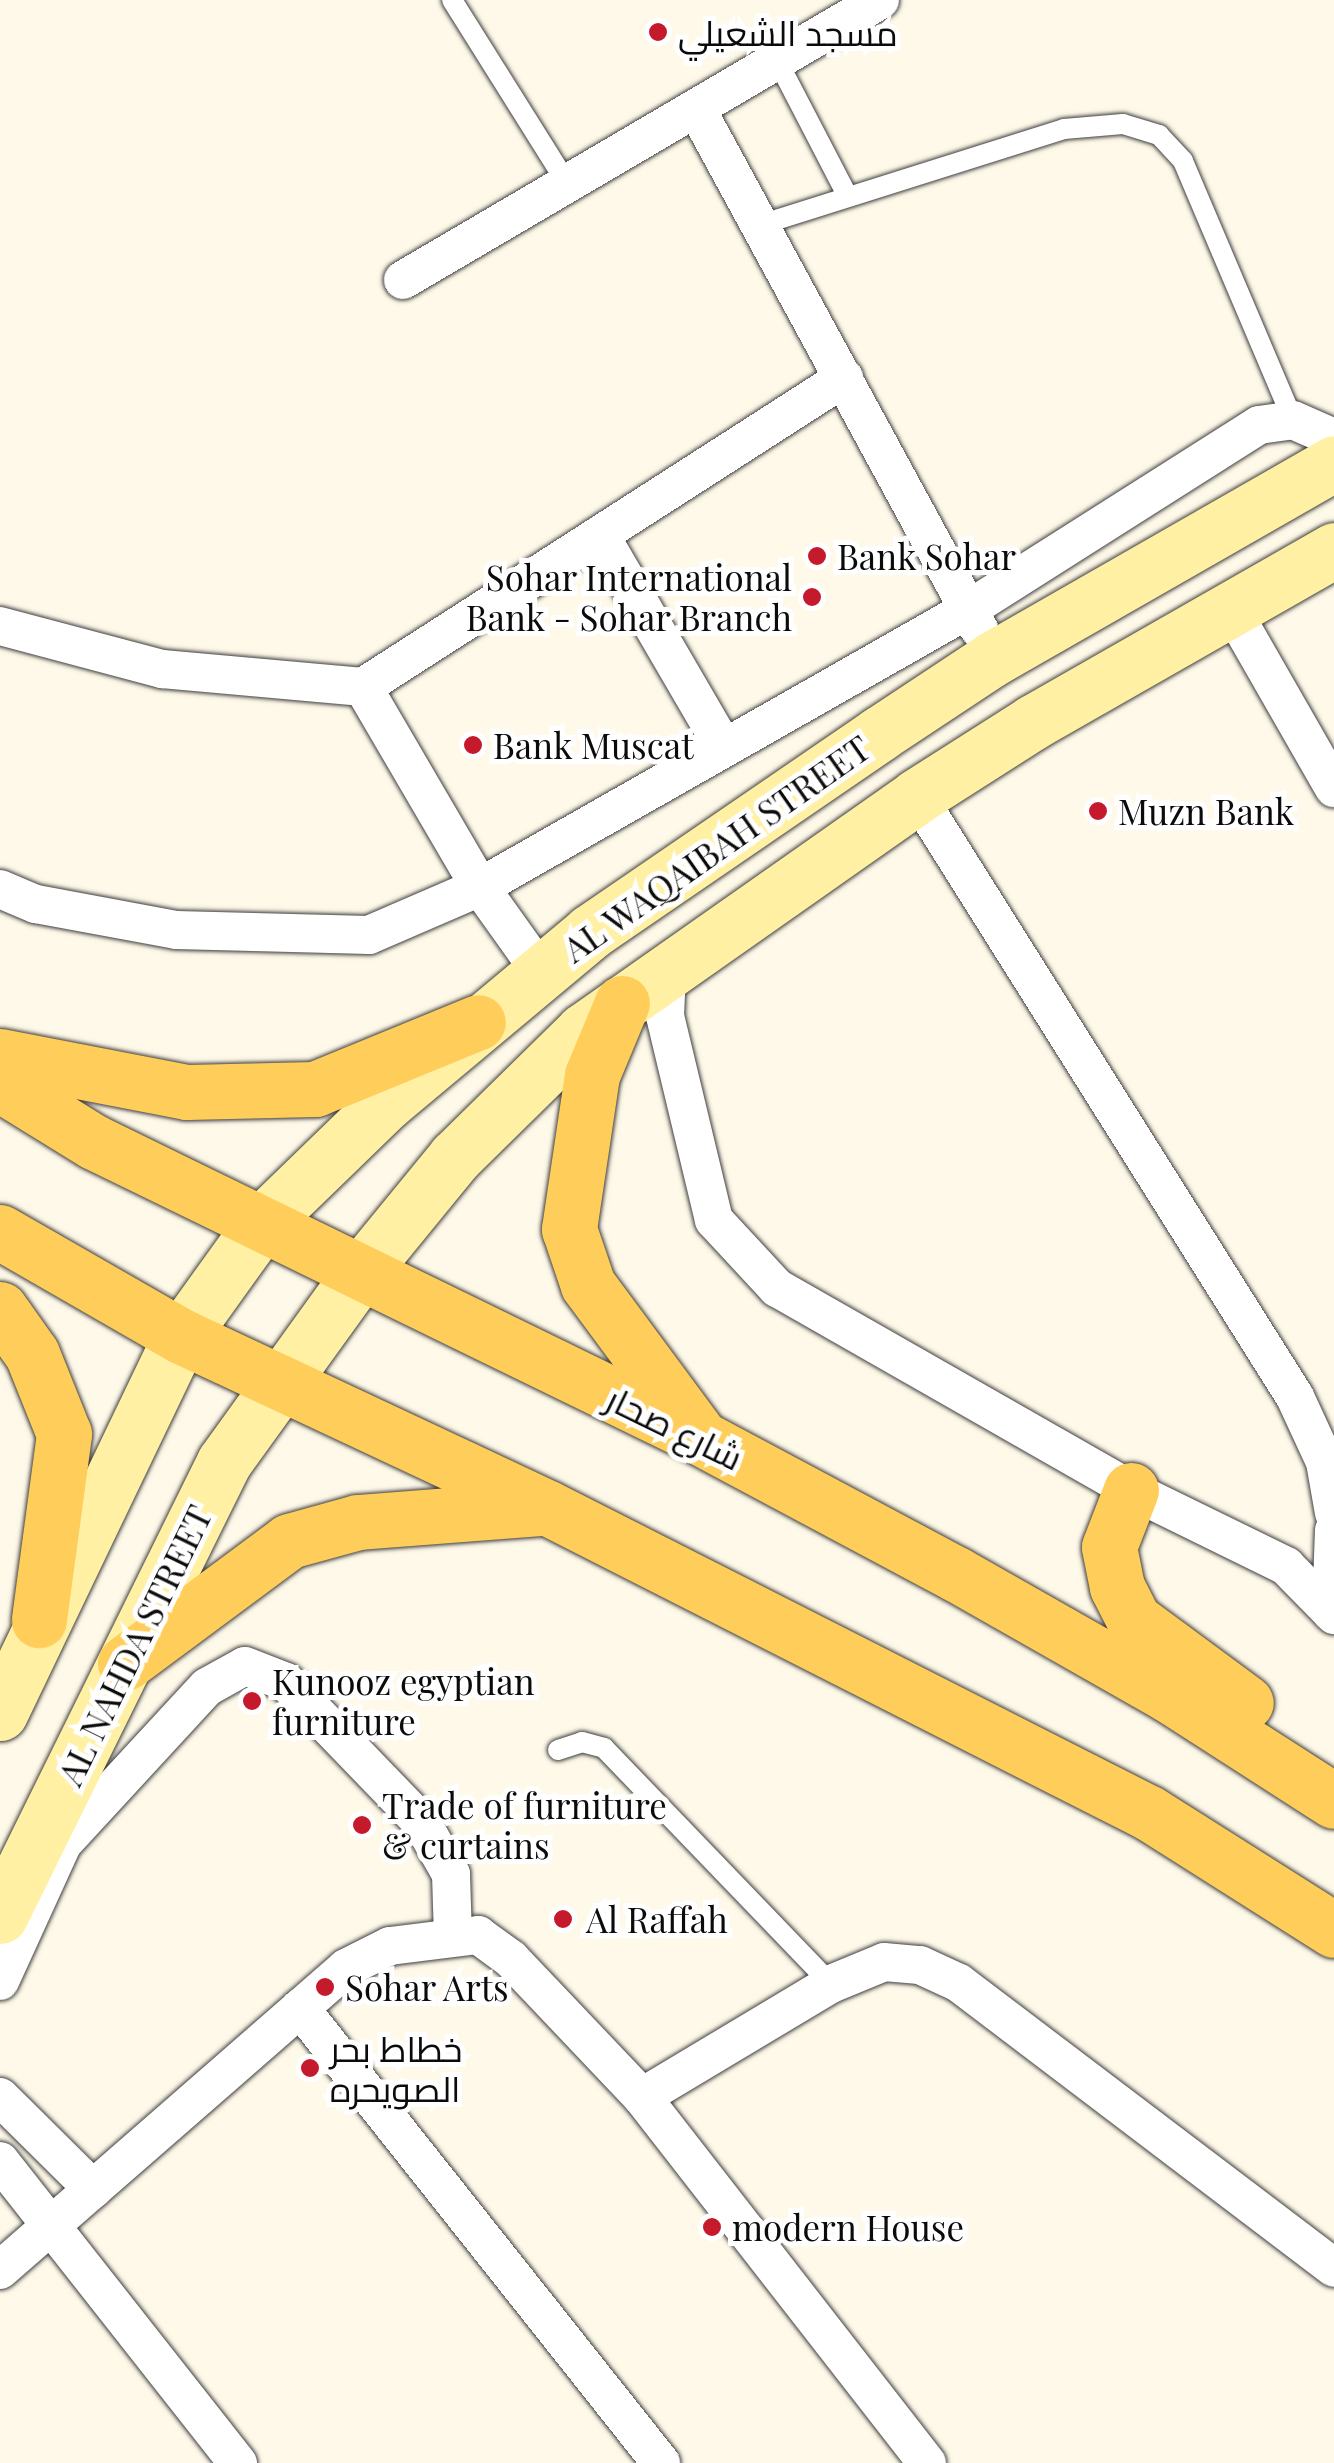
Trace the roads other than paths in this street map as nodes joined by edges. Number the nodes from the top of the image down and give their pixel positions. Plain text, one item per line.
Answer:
1 (452, 0) edge
2 (880, 0) edge
3 (777, 60) junction
4 (696, 108) junction
5 (565, 180) junction
6 (848, 197) junction
7 (760, 224) junction
8 (403, 280) dead end
9 (844, 378) junction
10 (1294, 420) junction
11 (1334, 438) edge
12 (1334, 463) edge
13 (600, 535) junction
14 (1334, 550) edge
15 (969, 609) junction
16 (1233, 612) junction
17 (0, 626) edge
18 (994, 658) junction
19 (364, 687) junction
20 (724, 748) junction
21 (1334, 788) edge
22 (917, 796) junction
23 (480, 887) junction
24 (0, 889) edge
25 (667, 970) junction
26 (540, 972) junction
27 (622, 1003) junction
28 (478, 1022) junction
29 (0, 1056) edge
30 (0, 1084) edge
31 (263, 1222) junction
32 (0, 1232) edge
33 (361, 1272) junction
34 (0, 1310) edge
35 (181, 1336) junction
36 (282, 1382) junction
37 (701, 1438) junction
38 (1131, 1490) junction
39 (548, 1508) junction
40 (1334, 1514) edge
41 (1334, 1530) edge
42 (1332, 1614) edge
43 (39, 1620) junction
44 (126, 1664) junction
45 (0, 1713) edge
46 (558, 1750) dead end
47 (1334, 1766) edge
48 (1334, 1801) edge
49 (0, 1916) edge
50 (1334, 1930) edge
51 (453, 1936) junction
52 (0, 1981) edge
53 (831, 1984) junction
54 (300, 2008) junction
55 (0, 2097) edge
56 (642, 2097) junction
57 (4, 2169) edge
58 (93, 2189) junction
59 (52, 2224) junction
60 (1334, 2268) edge
61 (0, 2270) edge
62 (238, 2463) edge
63 (661, 2463) edge
64 (926, 2463) edge

1 - 5 lane
2 - 3 street
3 - 4 street
3 - 6 lane
4 - 5 street
4 - 7 street
5 - 8 street
6 - 7 lane
6 - 10 lane
7 - 9 street
9 - 13 street
9 - 15 street
10 - 11 street
10 - 15 street
12 - 18 main road, AL WAQAIBAH STREET
13 - 19 street
13 - 20 street
14 - 16 main road, AL WAQAIBAH STREET
15 - 18 street
15 - 20 street
16 - 21 street
16 - 22 main road, AL WAQAIBAH STREET
17 - 19 street
18 - 26 main road, AL WAQAIBAH STREET
19 - 23 street
20 - 23 street
22 - 25 main road, AL WAQAIBAH STREET
22 - 40 street
23 - 24 street
23 - 26 street
25 - 27 main road, AL WAQAIBAH STREET
25 - 38 street
26 - 28 main road, AL WAQAIBAH STREET
27 - 33 main road, AL WAQAIBAH STREET
27 - 37 main road
28 - 29 main road
28 - 31 main road, AL WAQAIBAH STREET
30 - 31 main road, شارع صحار
31 - 33 main road, شارع صحار
31 - 35 main road, AL WAQAIBAH STREET
32 - 35 main road
33 - 36 main road, AL WAQAIBAH STREET
33 - 37 main road, شارع صحار
34 - 43 main road
35 - 36 main road
35 - 43 main road
36 - 39 main road
36 - 44 main road, AL NAHDA STREET
37 - 48 main road, شارع صحار
38 - 42 street
38 - 47 main road
39 - 44 main road
39 - 50 main road
41 - 42 street
43 - 45 main road
44 - 49 main road, AL NAHDA STREET
46 - 53 lane
51 - 52 street
51 - 54 street
51 - 56 street
53 - 56 street
53 - 60 street
54 - 58 street
54 - 63 street
55 - 58 street
56 - 64 street
57 - 59 street
58 - 59 street
59 - 61 street
59 - 62 street

